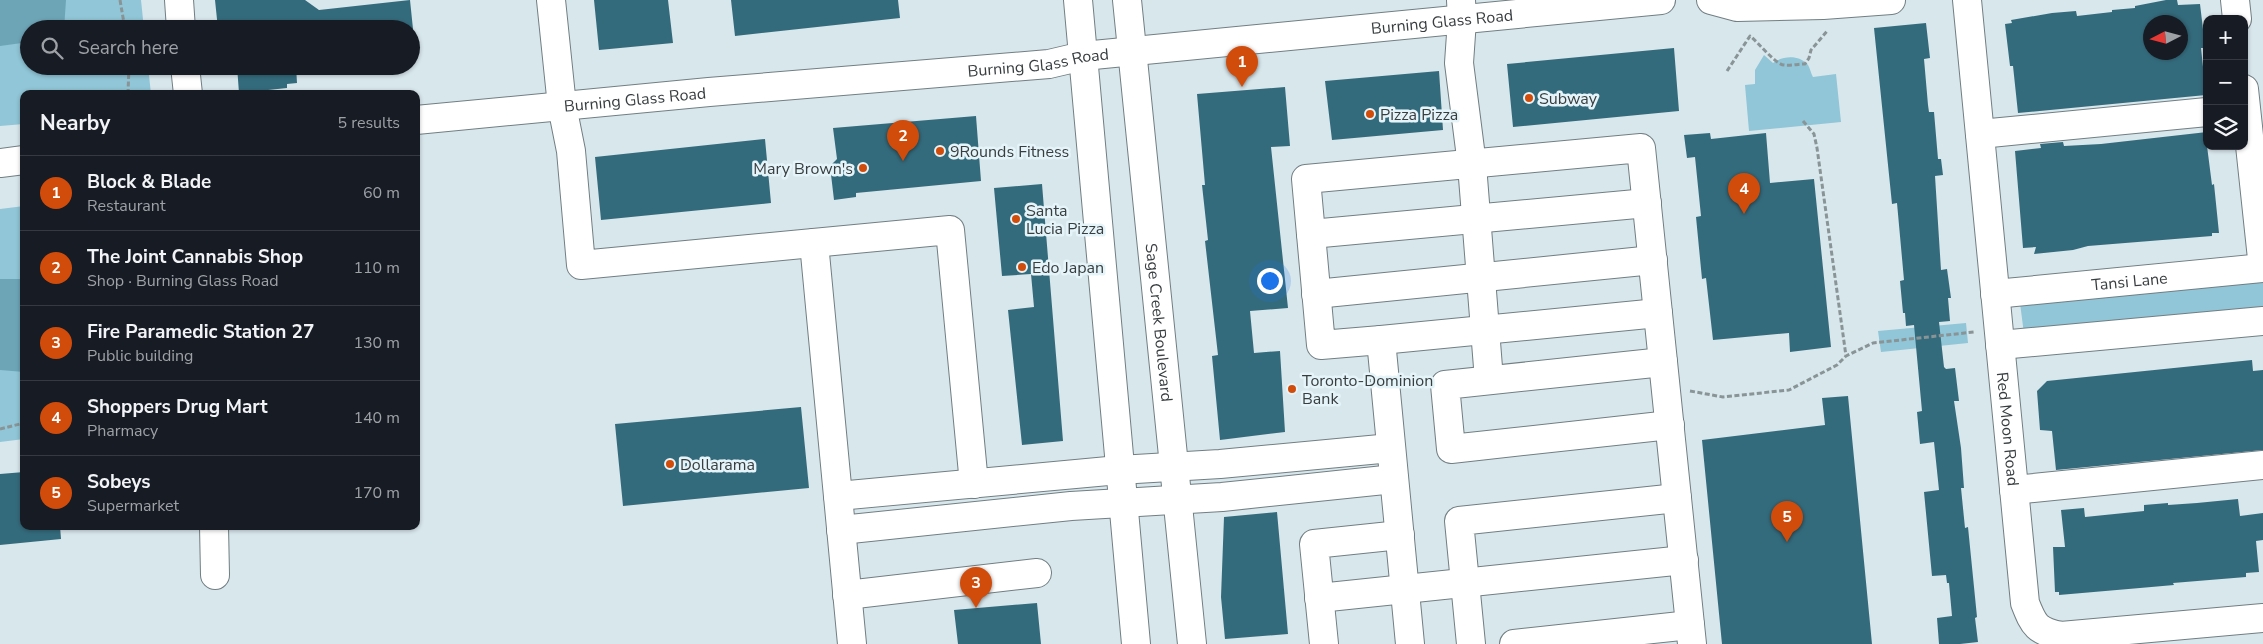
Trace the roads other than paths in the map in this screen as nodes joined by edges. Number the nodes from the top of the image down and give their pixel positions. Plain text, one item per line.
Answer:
1 (178, 0) edge
2 (551, 0) edge
3 (1078, 0) edge
4 (1128, 0) edge
5 (1661, 0) edge
6 (1711, 0) edge
7 (1891, 0) edge
8 (1967, 0) edge
9 (2235, 0) edge
10 (1462, 10) edge
11 (2237, 15) edge
12 (180, 20) edge
13 (1132, 52) junction
14 (1083, 56) junction
15 (186, 75) edge
16 (188, 90) edge
17 (2245, 105) edge
18 (562, 106) junction
19 (2203, 112) edge
20 (420, 120) edge
21 (1980, 134) junction
22 (20, 160) edge
23 (0, 163) edge
24 (1472, 164) junction
25 (1647, 203) junction
26 (1476, 219) junction
27 (1311, 234) junction
28 (814, 243) junction
29 (1653, 260) junction
30 (2263, 268) edge
31 (1481, 278) junction
32 (1316, 294) junction
33 (1995, 294) junction
34 (1658, 313) junction
35 (2263, 321) edge
36 (1485, 330) junction
37 (1999, 337) junction
38 (1381, 340) junction
39 (1663, 362) junction
40 (1489, 380) junction
41 (1670, 425) junction
42 (1391, 448) junction
43 (2263, 465) edge
44 (1175, 466) junction
45 (1119, 470) junction
46 (1394, 479) junction
47 (974, 484) junction
48 (2014, 490) junction
49 (838, 496) junction
50 (1677, 498) junction
51 (1178, 500) junction
52 (1122, 503) junction
53 (214, 530) edge
54 (841, 530) junction
55 (1400, 535) junction
56 (1684, 560) junction
57 (1037, 574) dead end
58 (215, 575) dead end
59 (1465, 583) junction
60 (1405, 589) junction
61 (847, 595) junction
62 (1319, 598) junction
63 (2263, 618) edge
64 (1691, 635) edge
65 (1187, 641) edge
66 (852, 644) edge
67 (1136, 644) edge
68 (1324, 644) edge
69 (1410, 644) edge
70 (1471, 644) edge
71 (1514, 644) edge

1 - 12 street
2 - 18 street
3 - 14 street
4 - 13 street, Sage Creek Boulevard
5 - 10 street, Burning Glass Road
6 - 7 street
8 - 21 street, Red Moon Road
9 - 11 street
10 - 13 street, Burning Glass Road
10 - 24 street
13 - 14 street, Burning Glass Road
13 - 44 street, Sage Creek Boulevard
14 - 18 street, Burning Glass Road
14 - 45 street
15 - 16 street
17 - 30 street
18 - 20 street, Burning Glass Road
18 - 28 street
19 - 21 street
21 - 33 street, Red Moon Road
22 - 23 street
24 - 25 street
24 - 26 street
24 - 27 street
25 - 26 street
25 - 29 street
26 - 27 street
26 - 31 street
27 - 32 street
28 - 47 street
28 - 49 street
29 - 31 street
29 - 34 street
30 - 33 street, Tansi Lane
31 - 32 street
31 - 36 street
32 - 38 street
33 - 37 street, Red Moon Road
34 - 36 street
34 - 39 street
35 - 37 street
36 - 38 street
36 - 40 street
37 - 48 street, Red Moon Road
38 - 42 street
39 - 40 street
39 - 41 street
40 - 41 street
41 - 50 street
42 - 44 street
42 - 46 street
43 - 48 street
44 - 45 street
44 - 51 street, Sage Creek Boulevard
45 - 47 street
45 - 52 street
46 - 51 street
46 - 55 street
47 - 49 street
48 - 63 street, Red Moon Road
49 - 54 street
50 - 56 street
50 - 59 street
51 - 52 street
51 - 65 street, Sage Creek Boulevard
52 - 54 street
52 - 67 street
53 - 58 street
54 - 61 street
55 - 60 street
55 - 62 street
56 - 59 street
56 - 64 street
57 - 61 street
59 - 60 street
59 - 70 street
60 - 62 street
60 - 69 street
61 - 66 street
62 - 68 street
64 - 71 street

